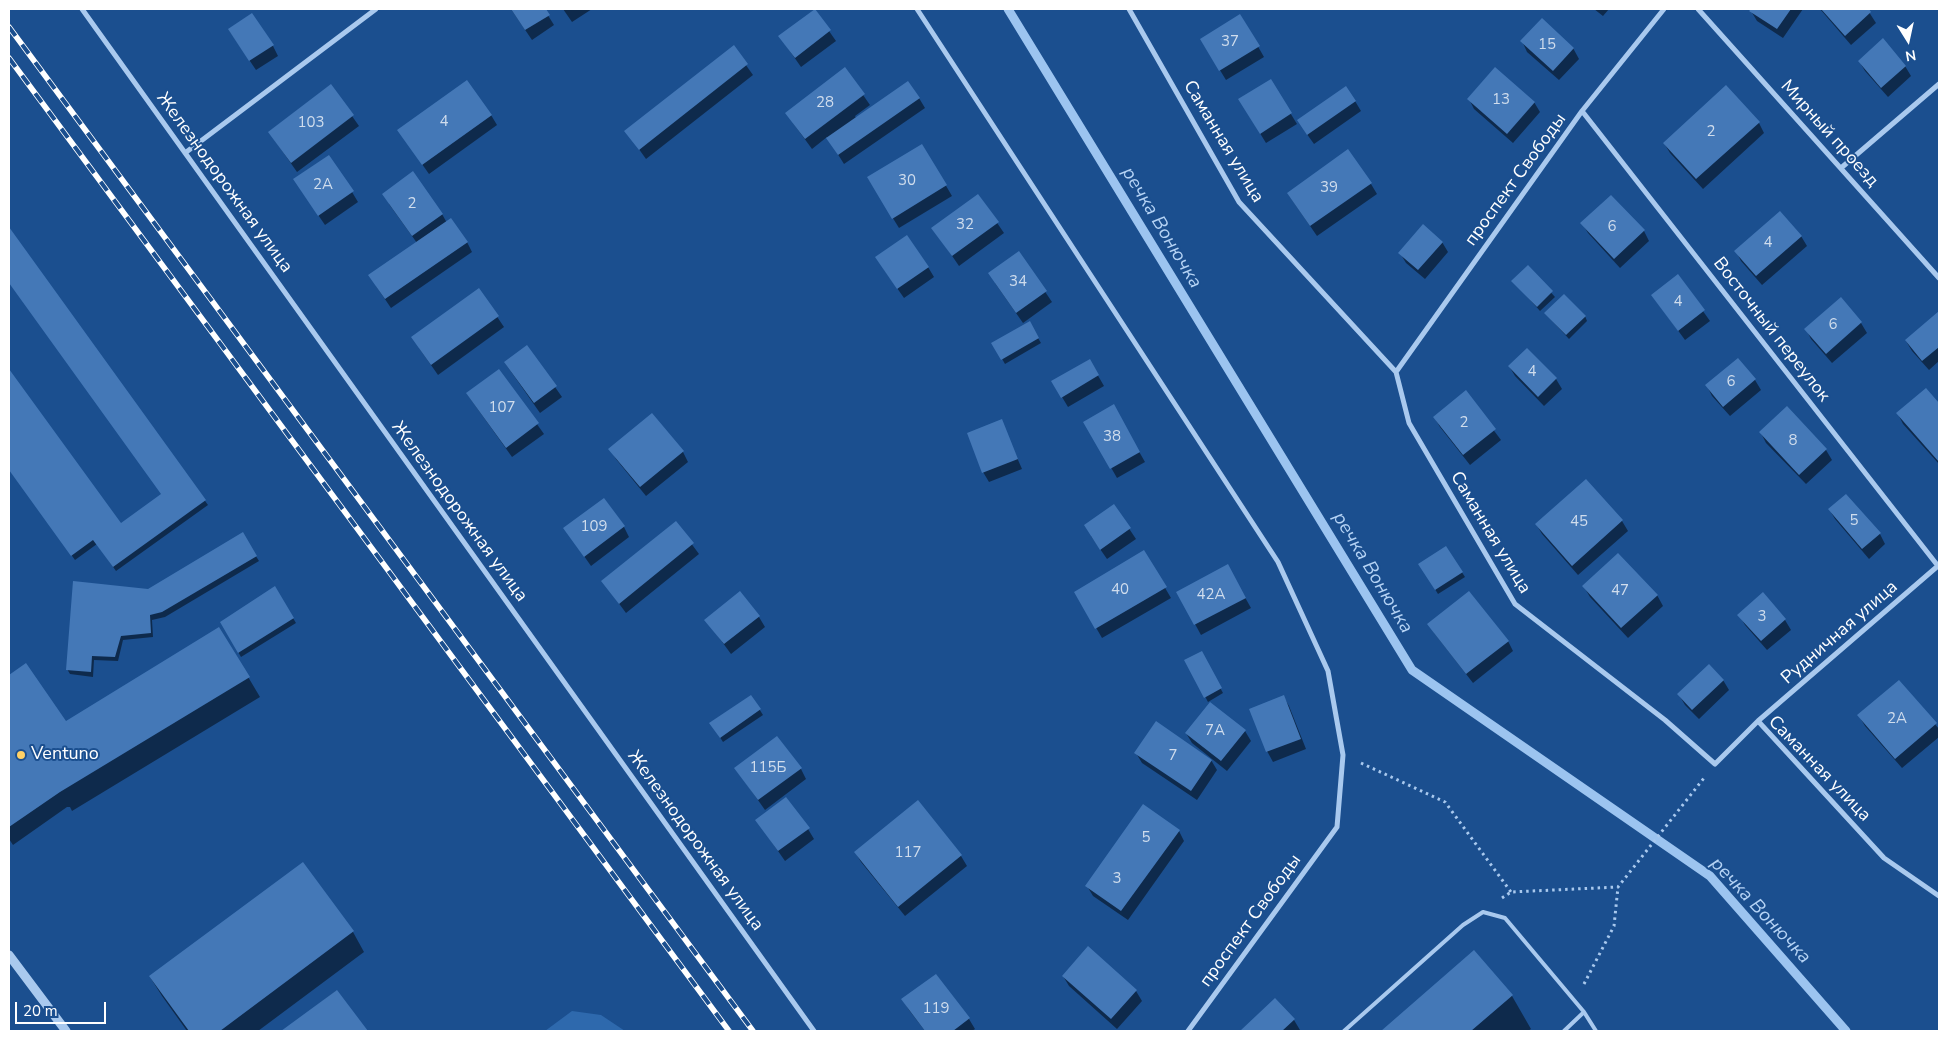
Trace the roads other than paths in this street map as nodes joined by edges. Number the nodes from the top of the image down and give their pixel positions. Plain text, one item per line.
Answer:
1 (82, 9) edge
2 (376, 9) edge
3 (917, 9) edge
4 (1129, 9) edge
5 (1664, 9) edge
6 (1698, 9) edge
7 (1939, 84) edge
8 (1582, 111) junction
9 (185, 153) junction
10 (1842, 168) junction
11 (1939, 278) edge
12 (1396, 372) junction
13 (1939, 565) edge
14 (1758, 722) junction
15 (1939, 896) edge
16 (9, 955) edge
17 (1584, 1012) junction
18 (63, 1030) edge
19 (814, 1031) edge
20 (1188, 1031) edge
21 (1344, 1031) edge
22 (1564, 1031) edge
23 (1596, 1031) edge

1 - 9 street, Железнодорожная улица
2 - 9 street
3 - 20 street, проспект Свободы
4 - 12 street, Саманная улица
5 - 8 street, проспект Свободы
6 - 10 street, Мирный проезд
7 - 10 street
8 - 12 street, проспект Свободы
8 - 13 street, Восточный переулок
9 - 19 street, Железнодорожная улица
10 - 11 street, Мирный проезд
12 - 14 street, Саманная улица
13 - 14 street, Рудничная улица
14 - 15 street, Саманная улица
16 - 18 street
17 - 21 lane
17 - 22 lane
17 - 23 lane

